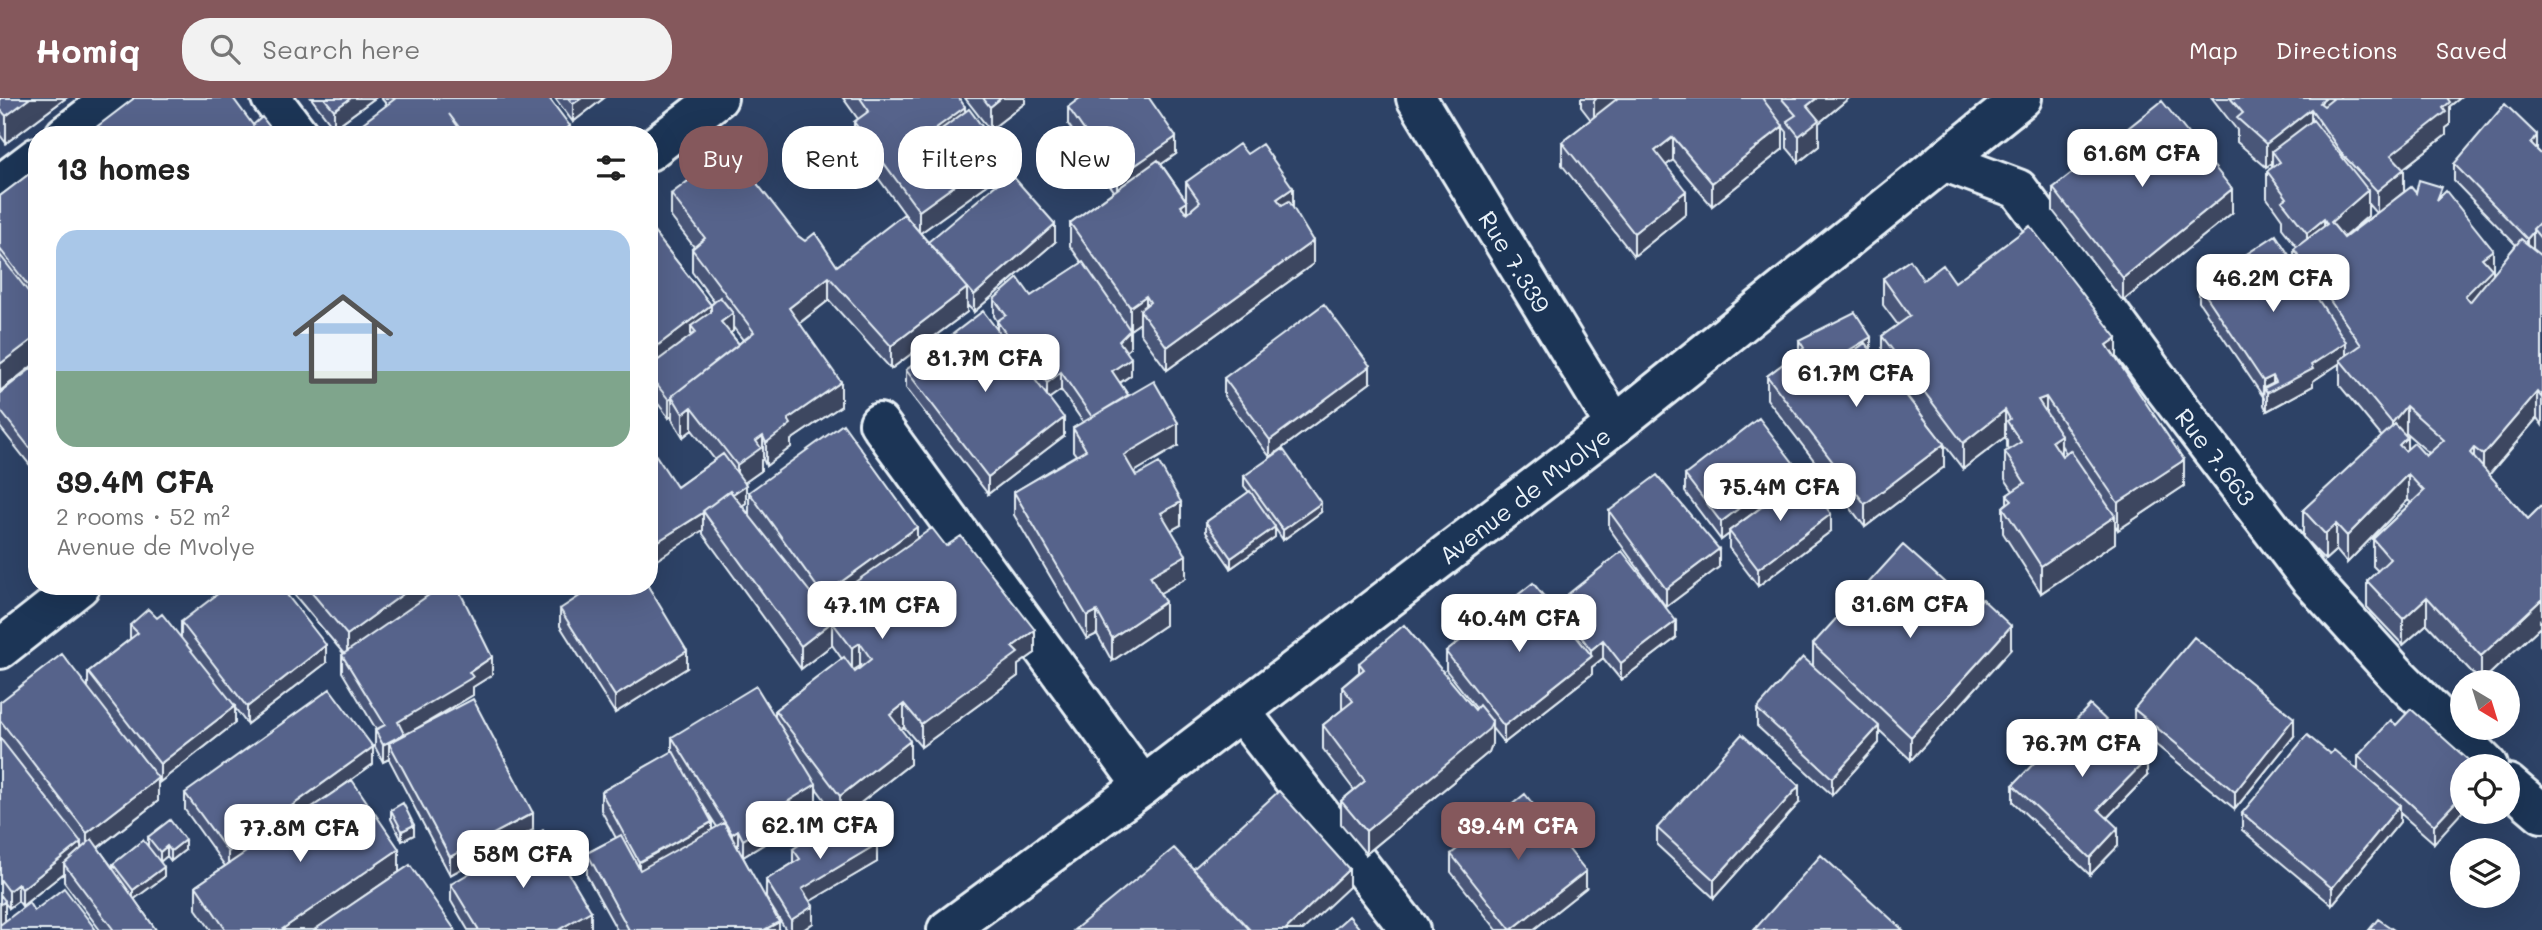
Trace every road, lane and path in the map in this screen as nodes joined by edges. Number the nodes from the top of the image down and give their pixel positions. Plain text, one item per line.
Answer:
1 (113, 98) edge
2 (271, 98) edge
3 (718, 98) edge
4 (1416, 98) edge
5 (2022, 98) edge
6 (77, 126) edge
7 (292, 126) edge
8 (658, 144) edge
9 (1943, 161) junction
10 (28, 164) edge
11 (0, 186) edge
12 (879, 423) dead end
13 (1615, 425) junction
14 (69, 595) edge
15 (0, 649) edge
16 (1241, 712) junction
17 (2476, 754) edge
18 (1143, 786) junction
19 (2520, 794) edge
20 (2542, 813) edge
21 (947, 930) edge
22 (1410, 930) edge

1 - 6 street
2 - 7 street
3 - 8 street
4 - 13 street, Rue 7.339
5 - 9 street, Avenue de Mvolye
9 - 13 street, Avenue de Mvolye
9 - 17 street, Rue 7.663
10 - 11 street
12 - 18 street
13 - 16 street, Avenue de Mvolye
14 - 15 street
16 - 18 street, Avenue de Mvolye
16 - 22 street
18 - 21 street, Avenue de Mvolye
19 - 20 street

